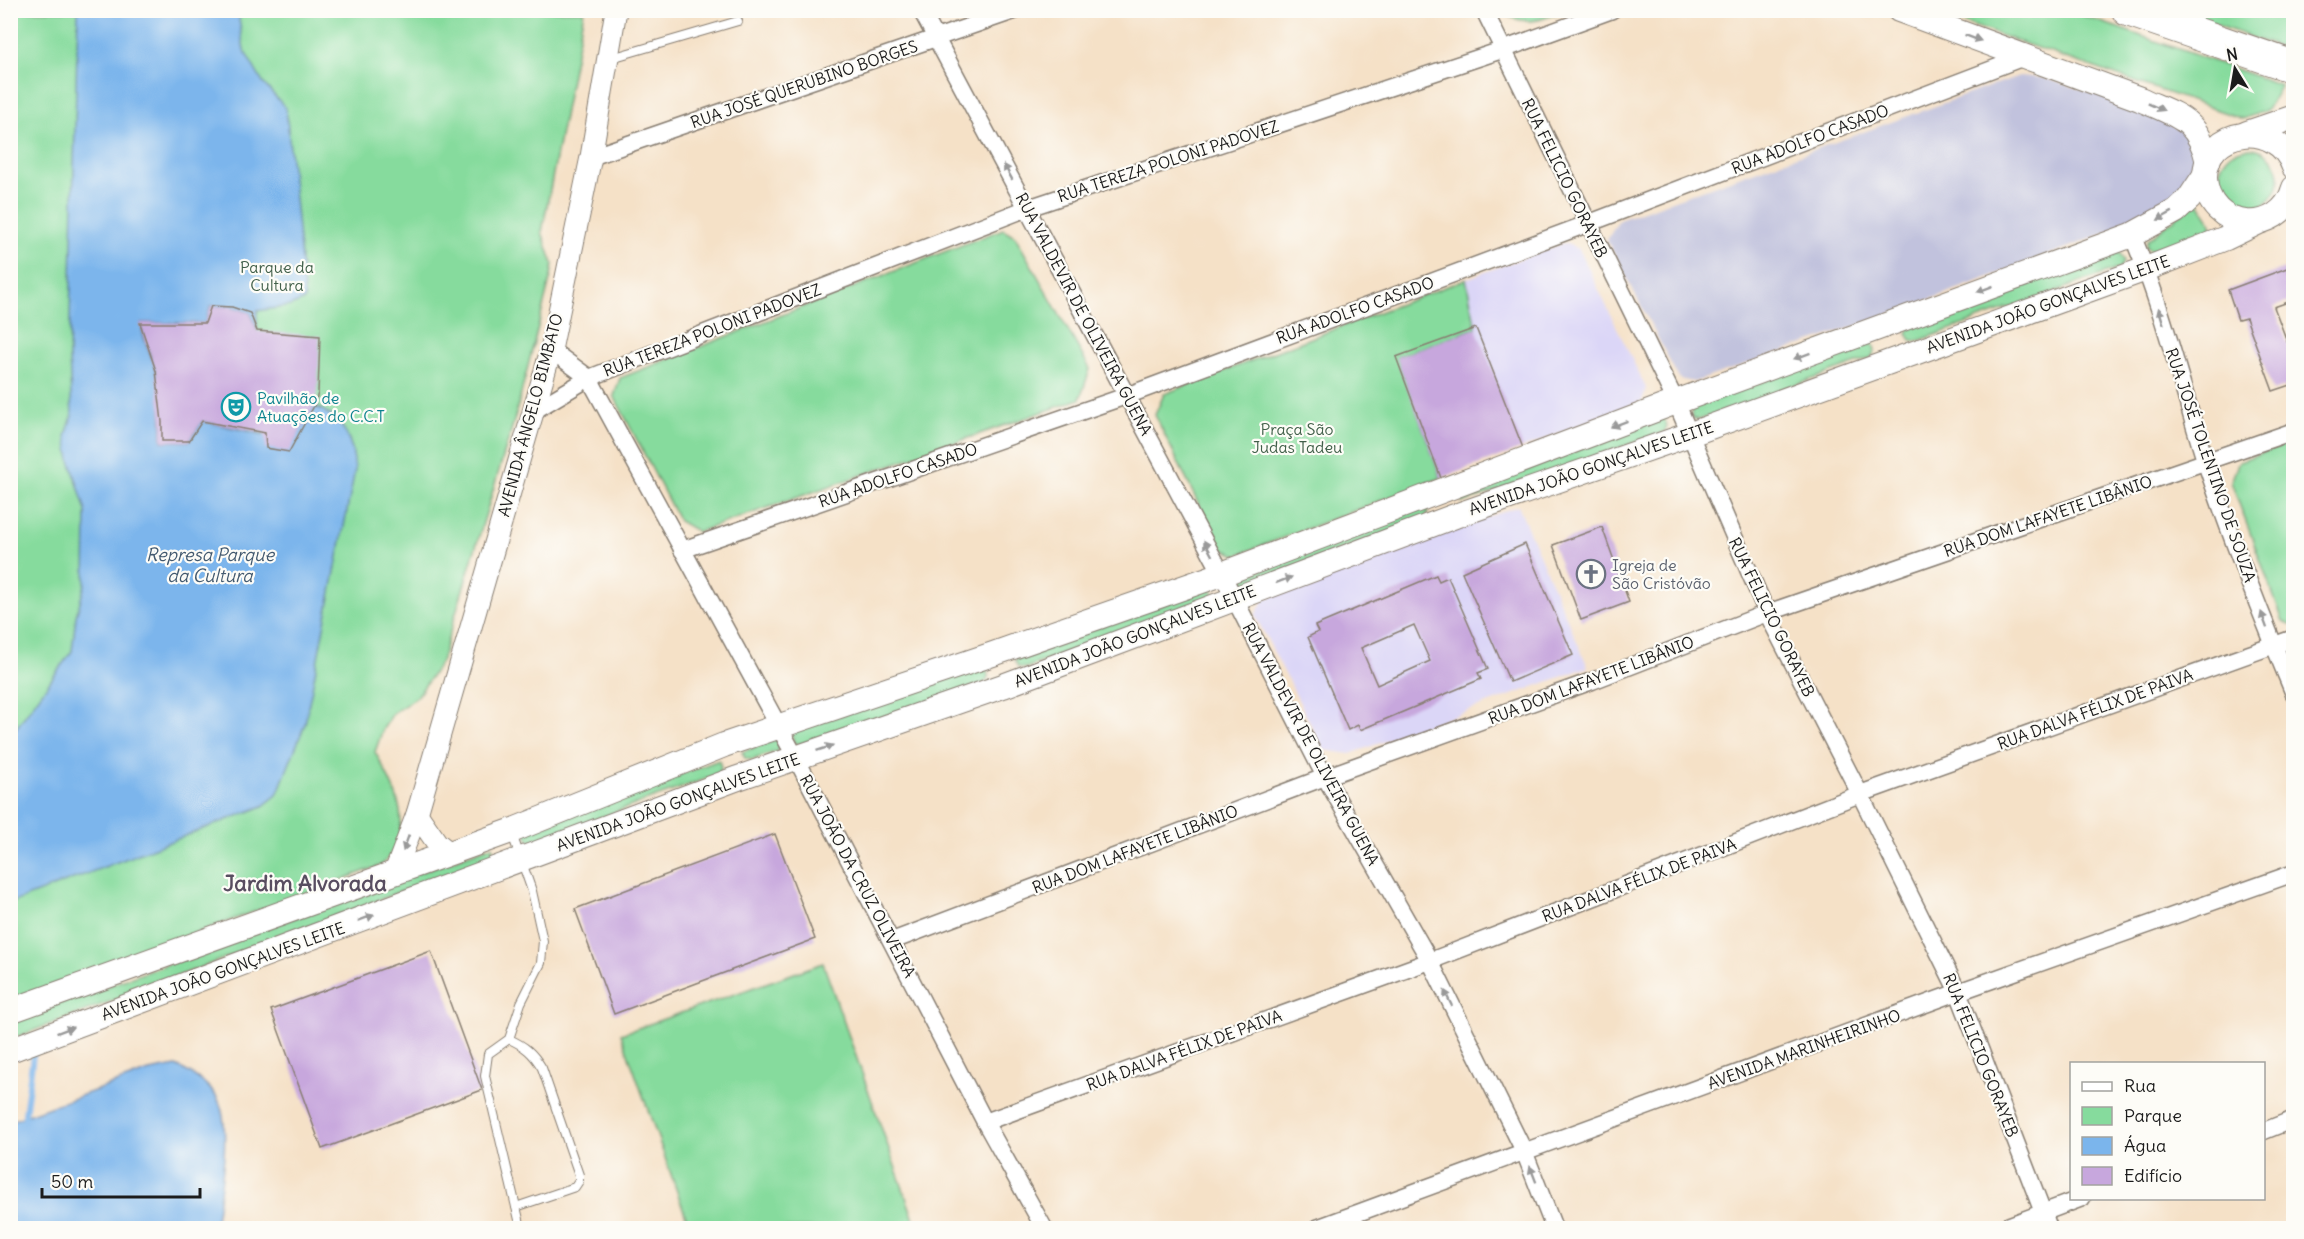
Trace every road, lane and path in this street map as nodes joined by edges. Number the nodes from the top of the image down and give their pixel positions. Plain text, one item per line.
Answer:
1 (616, 10) edge
2 (921, 10) edge
3 (1017, 10) edge
4 (1484, 10) edge
5 (1612, 10) edge
6 (1899, 10) edge
7 (2128, 10) edge
8 (738, 21) dead end
9 (935, 39) junction
10 (1502, 50) junction
11 (2024, 57) junction
12 (608, 59) junction
13 (2294, 68) edge
14 (2294, 117) edge
15 (2243, 134) junction
16 (2292, 153) edge
17 (591, 157) junction
18 (2207, 168) junction
19 (2294, 188) edge
20 (1028, 208) junction
21 (2276, 216) edge
22 (1587, 224) junction
23 (2132, 235) junction
24 (2146, 269) junction
25 (1890, 324) junction
26 (551, 350) junction
27 (1901, 356) junction
28 (589, 378) junction
29 (1126, 396) junction
30 (1676, 402) junction
31 (532, 412) junction
32 (2294, 431) edge
33 (1688, 435) junction
34 (2206, 462) junction
35 (1444, 490) junction
36 (1455, 516) junction
37 (682, 550) junction
38 (1222, 574) junction
39 (1234, 599) junction
40 (1767, 613) junction
41 (2294, 638) edge
42 (2273, 645) junction
43 (993, 654) junction
44 (1003, 686) junction
45 (2294, 694) edge
46 (779, 727) junction
47 (724, 746) junction
48 (796, 758) junction
49 (1325, 777) junction
50 (738, 778) junction
51 (1860, 794) junction
52 (417, 814) junction
53 (511, 831) junction
54 (448, 852) junction
55 (522, 860) junction
56 (395, 872) junction
57 (2294, 873) edge
58 (892, 941) junction
59 (1430, 961) junction
60 (1958, 992) junction
61 (10, 1011) edge
62 (510, 1039) junction
63 (10, 1050) edge
64 (2294, 1119) edge
65 (985, 1122) junction
66 (2265, 1131) edge
67 (1524, 1151) junction
68 (2079, 1200) edge
69 (516, 1207) junction
70 (2046, 1221) edge
71 (521, 1228) edge
72 (1044, 1228) edge
73 (1317, 1228) edge
74 (1554, 1228) edge
75 (2002, 1228) edge

1 - 12 street, AVENIDA ÂNGELO BIMBATO
2 - 9 street, RUA VALDEVIR DE OLIVEIRA GUENA
3 - 9 street, RUA JOSÉ QUERUBINO BORGES
4 - 10 street, RUA FELICIO GORAYEB
5 - 10 street, RUA TEREZA POLONI PADOVEZ
6 -> 11 main road
7 - 13 highway
8 - 12 lane
9 - 17 street, RUA JOSÉ QUERUBINO BORGES
20 -> 9 street, RUA VALDEVIR DE OLIVEIRA GUENA
10 - 20 street, RUA TEREZA POLONI PADOVEZ
10 - 22 street, RUA FELICIO GORAYEB
11 -> 18 main road
11 - 22 street, RUA ADOLFO CASADO
12 - 17 street, AVENIDA ÂNGELO BIMBATO
14 - 15 main road
15 - 16 main road
15 - 18 main road, AVENIDA JOÃO GONÇALVES LEITE
17 - 26 street, AVENIDA ÂNGELO BIMBATO
18 - 21 main road
18 -> 23 main road, AVENIDA JOÃO GONÇALVES LEITE
19 - 21 main road
20 - 28 street, RUA TEREZA POLONI PADOVEZ
20 - 29 street, RUA VALDEVIR DE OLIVEIRA GUENA
21 - 24 main road, AVENIDA JOÃO GONÇALVES LEITE
22 - 29 street, RUA ADOLFO CASADO
22 - 30 street, RUA FELICIO GORAYEB
23 - 24 street, RUA JOSÉ TOLENTINO DE SOUZA
23 -> 25 main road, AVENIDA JOÃO GONÇALVES LEITE
24 - 27 main road, AVENIDA JOÃO GONÇALVES LEITE
34 -> 24 street, RUA JOSÉ TOLENTINO DE SOUZA
25 - 27 main road
25 -> 30 main road, AVENIDA JOÃO GONÇALVES LEITE
26 - 28 street, RUA JOÃO DA CRUZ OLIVEIRA
26 - 31 street, AVENIDA ÂNGELO BIMBATO
27 - 33 main road, AVENIDA JOÃO GONÇALVES LEITE
28 - 31 street, RUA TEREZA POLONI PADOVEZ
28 - 37 street, RUA JOÃO DA CRUZ OLIVEIRA
29 - 37 street, RUA ADOLFO CASADO
38 -> 29 street, RUA VALDEVIR DE OLIVEIRA GUENA
30 - 33 street, RUA FELICIO GORAYEB
30 -> 35 main road, AVENIDA JOÃO GONÇALVES LEITE
31 - 52 street, AVENIDA ÂNGELO BIMBATO
32 - 34 street, RUA DOM LAFAYETE LIBÂNIO
33 - 36 main road, AVENIDA JOÃO GONÇALVES LEITE
33 - 40 street, RUA FELICIO GORAYEB
34 - 40 street, RUA DOM LAFAYETE LIBÂNIO
42 -> 34 street, RUA JOSÉ TOLENTINO DE SOUZA
35 - 36 main road
35 - 38 main road, AVENIDA JOÃO GONÇALVES LEITE
39 -> 36 main road, AVENIDA JOÃO GONÇALVES LEITE
37 - 46 street, RUA JOÃO DA CRUZ OLIVEIRA
38 - 39 street, RUA VALDEVIR DE OLIVEIRA GUENA
38 - 43 main road, AVENIDA JOÃO GONÇALVES LEITE
39 - 44 main road, AVENIDA JOÃO GONÇALVES LEITE
39 - 49 street, RUA VALDEVIR DE OLIVEIRA GUENA
40 - 49 street, RUA DOM LAFAYETE LIBÂNIO
40 - 51 street, RUA FELICIO GORAYEB
41 - 42 street, RUA DALVA FÉLIX DE PAIVA
42 - 45 street, RUA JOSÉ TOLENTINO DE SOUZA
42 - 51 street, RUA DALVA FÉLIX DE PAIVA
43 - 44 main road
43 - 46 main road, AVENIDA JOÃO GONÇALVES LEITE
48 -> 44 main road, AVENIDA JOÃO GONÇALVES LEITE
46 - 47 main road, AVENIDA JOÃO GONÇALVES LEITE
46 - 48 street, RUA JOÃO DA CRUZ OLIVEIRA
47 - 50 main road
47 - 53 main road, AVENIDA JOÃO GONÇALVES LEITE
48 - 50 main road, AVENIDA JOÃO GONÇALVES LEITE
48 - 58 street, RUA JOÃO DA CRUZ OLIVEIRA
49 - 58 street, RUA DOM LAFAYETE LIBÂNIO
49 - 59 street, RUA VALDEVIR DE OLIVEIRA GUENA
50 - 55 main road, AVENIDA JOÃO GONÇALVES LEITE
51 - 59 street, RUA DALVA FÉLIX DE PAIVA
51 - 60 street, RUA FELICIO GORAYEB
52 - 54 street
52 -> 56 street, AVENIDA ÂNGELO BIMBATO
53 - 54 main road, AVENIDA JOÃO GONÇALVES LEITE
53 - 55 lane
54 - 56 main road, AVENIDA JOÃO GONÇALVES LEITE
55 - 62 lane
63 -> 55 main road, AVENIDA JOÃO GONÇALVES LEITE
56 - 61 main road, AVENIDA JOÃO GONÇALVES LEITE
57 - 60 street, AVENIDA MARINHEIRINHO
58 - 65 street, RUA JOÃO DA CRUZ OLIVEIRA
59 - 65 street, RUA DALVA FÉLIX DE PAIVA
67 -> 59 street, RUA VALDEVIR DE OLIVEIRA GUENA
60 - 67 street, AVENIDA MARINHEIRINHO
60 - 70 street, RUA FELICIO GORAYEB
62 - 69 lane
62 - 69 lane
64 - 66 street
65 - 72 street, RUA JOÃO DA CRUZ OLIVEIRA
67 - 73 street, AVENIDA MARINHEIRINHO
74 -> 67 street, RUA VALDEVIR DE OLIVEIRA GUENA
68 - 70 street
69 - 71 lane
70 - 75 street

